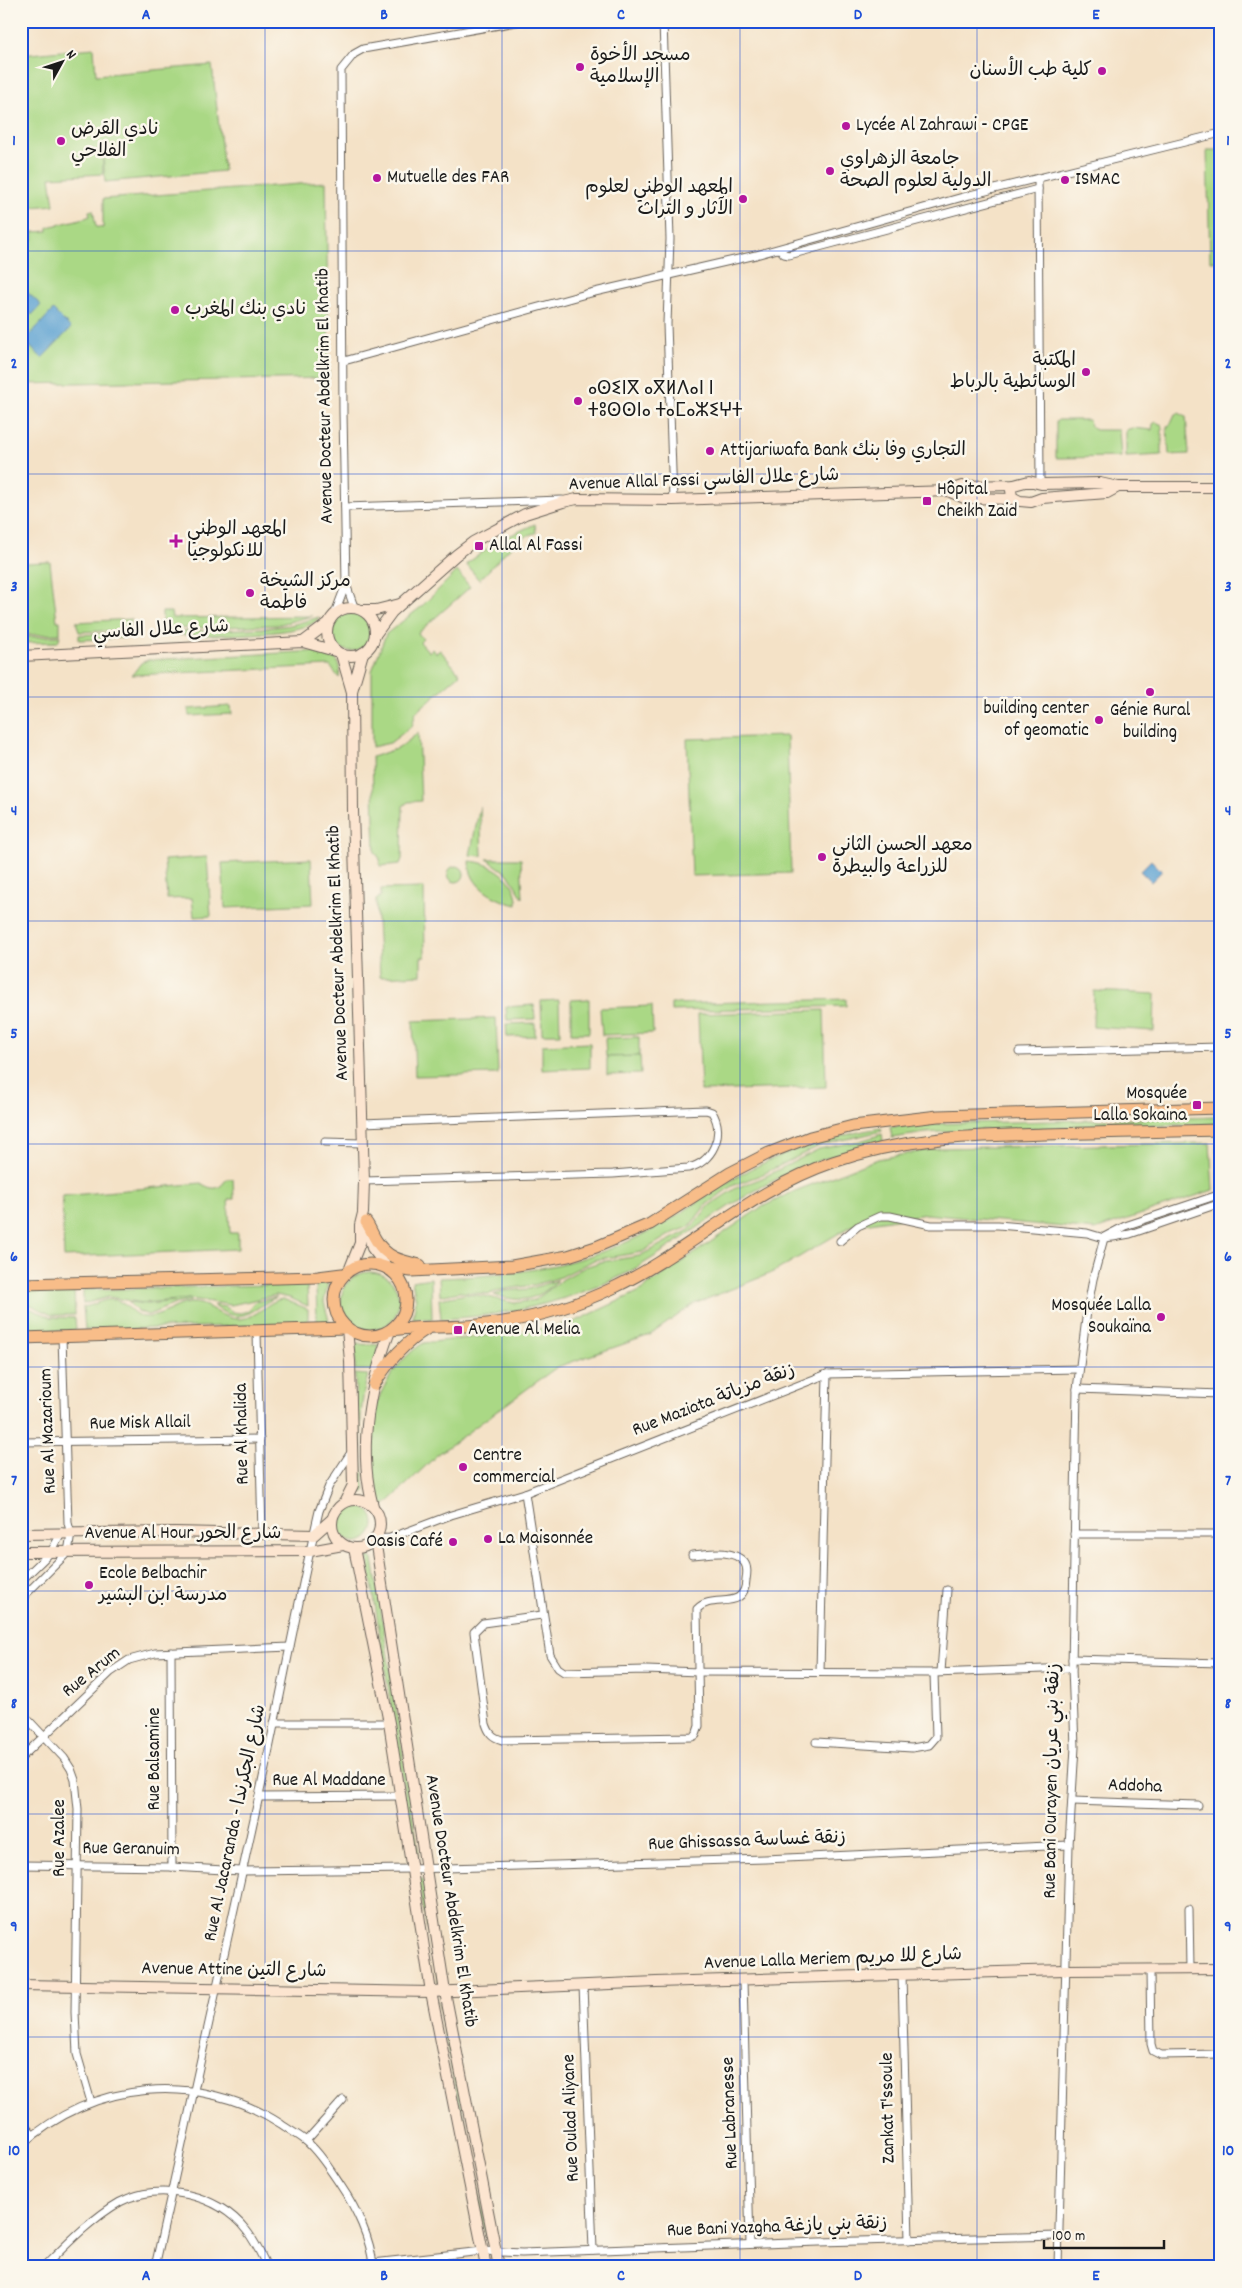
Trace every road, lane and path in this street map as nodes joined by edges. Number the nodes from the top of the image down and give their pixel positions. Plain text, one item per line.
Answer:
1 (522, 21) edge
2 (663, 21) edge
3 (1221, 133) edge
4 (1038, 178) junction
5 (1038, 189) junction
6 (780, 249) junction
7 (667, 276) junction
8 (344, 361) junction
9 (1041, 484) junction
10 (1014, 485) junction
11 (1118, 487) junction
12 (1221, 487) edge
13 (948, 492) junction
14 (1015, 498) junction
15 (1042, 498) junction
16 (577, 499) junction
17 (673, 500) junction
18 (345, 507) junction
19 (346, 584) junction
20 (403, 602) junction
21 (358, 609) junction
22 (335, 613) junction
23 (327, 624) junction
24 (375, 635) junction
25 (303, 642) junction
26 (338, 653) junction
27 (363, 653) junction
28 (21, 656) edge
29 (352, 692) junction
30 (1221, 1047) edge
31 (1019, 1052) dead end
32 (1221, 1108) edge
33 (362, 1123) junction
34 (1221, 1130) edge
35 (325, 1142) dead end
36 (362, 1143) junction
37 (364, 1182) junction
38 (1221, 1194) edge
39 (1221, 1203) edge
40 (365, 1217) junction
41 (1104, 1238) junction
42 (840, 1241) dead end
43 (387, 1267) junction
44 (433, 1270) junction
45 (346, 1271) junction
46 (21, 1284) edge
47 (429, 1328) junction
48 (347, 1329) junction
49 (390, 1330) junction
50 (257, 1332) junction
51 (62, 1337) junction
52 (21, 1338) edge
53 (1078, 1369) junction
54 (827, 1374) junction
55 (374, 1385) junction
56 (1078, 1389) junction
57 (1221, 1394) edge
58 (260, 1439) junction
59 (21, 1442) edge
60 (65, 1442) junction
61 (352, 1451) junction
62 (525, 1493) junction
63 (346, 1502) junction
64 (373, 1506) junction
65 (332, 1519) junction
66 (21, 1534) edge
67 (66, 1534) junction
68 (1074, 1534) junction
69 (1221, 1534) edge
70 (262, 1535) junction
71 (314, 1535) junction
72 (375, 1538) junction
73 (343, 1545) junction
74 (354, 1548) junction
75 (310, 1551) junction
76 (21, 1552) edge
77 (51, 1552) junction
78 (68, 1552) junction
79 (692, 1555) dead end
80 (21, 1581) edge
81 (947, 1590) dead end
82 (21, 1599) edge
83 (542, 1615) junction
84 (290, 1648) junction
85 (171, 1652) junction
86 (1072, 1659) junction
87 (1221, 1663) edge
88 (1072, 1668) junction
89 (699, 1672) junction
90 (820, 1672) junction
91 (938, 1672) junction
92 (21, 1712) edge
93 (389, 1723) junction
94 (274, 1724) junction
95 (44, 1736) junction
96 (816, 1742) dead end
97 (21, 1758) edge
98 (400, 1796) junction
99 (259, 1797) junction
100 (1072, 1801) junction
101 (1198, 1805) dead end
102 (1069, 1845) junction
103 (21, 1865) edge
104 (77, 1866) junction
105 (172, 1867) junction
106 (412, 1868) junction
107 (426, 1868) junction
108 (241, 1871) junction
109 (1189, 1909) dead end
110 (1221, 1968) edge
111 (1190, 1969) junction
112 (1066, 1970) junction
113 (1150, 1970) junction
114 (902, 1975) junction
115 (743, 1981) junction
116 (21, 1985) edge
117 (73, 1985) junction
118 (583, 1986) junction
119 (217, 1990) junction
120 (431, 1992) junction
121 (446, 1992) junction
122 (1221, 2054) edge
123 (194, 2091) junction
124 (343, 2100) dead end
125 (91, 2102) junction
126 (21, 2122) edge
127 (33, 2135) junction
128 (306, 2141) junction
129 (21, 2146) edge
130 (172, 2191) junction
131 (1058, 2236) junction
132 (909, 2240) junction
133 (750, 2244) junction
134 (593, 2250) junction
135 (483, 2251) junction
136 (496, 2252) junction
137 (373, 2265) edge
138 (44, 2267) edge
139 (155, 2267) edge
140 (267, 2267) edge
141 (486, 2267) edge
142 (499, 2267) edge
143 (1058, 2267) edge

1 - 8 street, Avenue Docteur Abdelkrim El Khatib
2 - 7 street
3 - 4 street
4 - 5 street
4 - 6 street
5 - 6 street
5 - 9 street
6 - 7 street
7 - 8 street
7 - 17 street
8 - 18 street, Avenue Docteur Abdelkrim El Khatib
9 - 10 street
9 - 11 street
9 - 15 street
10 - 13 street
10 - 14 street
11 - 12 street
11 - 15 street
13 - 14 street
13 - 17 street, Avenue Allal Fassi شارع علال الفاسي
14 - 15 street
16 - 17 street, Avenue Allal Fassi شارع علال الفاسي
16 - 18 street
16 - 20 street, Avenue Allal Fassi شارع علال الفاسي
18 - 19 street, Avenue Docteur Abdelkrim El Khatib
19 - 21 street
19 - 22 street
20 - 21 street
20 - 24 street, Avenue Allal Fassi شارع علال الفاسي
21 - 22 street
21 - 24 street
22 - 23 street
23 - 25 street
23 - 26 street
24 - 27 street
25 - 26 street, شارع علال الفاسي
25 - 28 street, شارع علال الفاسي
26 - 27 street
26 - 29 street
27 - 29 street
29 - 33 street, Avenue Docteur Abdelkrim El Khatib
30 - 31 street
32 - 44 main road
33 - 36 street, Avenue Docteur Abdelkrim El Khatib
33 - 37 street
34 - 47 main road
35 - 36 street
36 - 37 street, Avenue Docteur Abdelkrim El Khatib
37 - 40 street, Avenue Docteur Abdelkrim El Khatib
38 - 41 street
39 - 41 street
40 - 43 street
40 - 44 main road
40 - 45 street
41 - 42 street
41 - 53 street, Rue Bani Ourayen زنقة بني عريان
43 - 44 main road
43 - 45 main road
43 - 49 main road
45 - 46 main road
45 - 48 main road
47 - 49 main road
47 - 55 main road
48 - 49 main road
48 - 50 main road
48 - 61 street
49 - 55 street
50 - 51 main road
50 - 58 street, Rue Al Khalida
51 - 52 main road
51 - 60 street, Rue Al Mazarioum
53 - 54 street, Rue Maziata زنقة مزياتة
53 - 56 street, Rue Bani Ourayen زنقة بني عريان
54 - 62 street, Rue Maziata زنقة مزياتة
54 - 90 street
55 - 64 street
56 - 57 street
56 - 68 street, Rue Bani Ourayen زنقة بني عريان
58 - 60 street, Rue Misk Allail
58 - 70 street, Rue Al Khalida
59 - 60 street, Rue Misk Allail
60 - 67 street, Rue Al Mazarioum
61 - 63 street
61 - 71 street, Rue Al Jacaranda - شارع الجكرندا
62 - 72 street, Rue Maziata زنقة مزياتة
62 - 83 street
63 - 64 street
63 - 65 street
64 - 72 street
65 - 71 street
65 - 73 street
66 - 67 street, Avenue Al Hour شارع الحور
67 - 70 street, Avenue Al Hour شارع الحور
67 - 77 street
67 - 78 street
68 - 69 street
68 - 86 street, Rue Bani Ourayen زنقة بني عريان
70 - 71 street, Avenue Al Hour شارع الحور
71 - 75 street, Rue Al Jacaranda - شارع الجكرندا
72 - 74 street
72 - 107 street, Avenue Docteur Abdelkrim El Khatib
73 - 74 street
73 - 75 street, Avenue Al Hour شارع الحور
74 - 93 street, Avenue Docteur Abdelkrim El Khatib
75 - 78 street, Avenue Al Hour شارع الحور
75 - 84 street, Rue Al Jacaranda - شارع الجكرندا
76 - 77 street, Avenue Al Hour شارع الحور
77 - 78 street, Avenue Al Hour شارع الحور
77 - 80 street
78 - 82 street
79 - 89 street
81 - 91 street
83 - 89 street
83 - 89 street
84 - 85 street, Rue Arum
84 - 94 street, Rue Al Jacaranda - شارع الجكرندا
85 - 95 street, Rue Arum
85 - 105 street, Rue Balsamine
86 - 87 street
86 - 88 street, Rue Bani Ourayen زنقة بني عريان
88 - 91 street
88 - 100 street, Rue Bani Ourayen زنقة بني عريان
89 - 90 street
90 - 91 street
91 - 96 street
92 - 95 street, Rue Azalee
93 - 94 street
93 - 98 street, Avenue Docteur Abdelkrim El Khatib
94 - 99 street, Rue Al Jacaranda - شارع الجكرندا
95 - 97 street, Rue Arum
95 - 104 street, Rue Azalee
98 - 99 street, Rue Al Maddane
98 - 106 street, Avenue Docteur Abdelkrim El Khatib
99 - 108 street, Rue Al Jacaranda - شارع الجكرندا
100 - 101 street, Addoha
100 - 102 street, Rue Bani Ourayen زنقة بني عريان
102 - 107 street, Rue Ghissassa زنقة غساسة
102 - 112 street, Rue Bani Ourayen زنقة بني عريان
103 - 104 street, Rue Geranuim
104 - 105 street, Rue Geranuim
104 - 117 street, Rue Azalee
105 - 108 street, Rue Geranuim
106 - 107 street, Rue Ghissassa زنقة غساسة
106 - 108 street, Rue Geranuim
106 - 120 street, Avenue Docteur Abdelkrim El Khatib
107 - 121 street, Avenue Docteur Abdelkrim El Khatib
108 - 119 street, Rue Al Jacaranda - شارع الجكرندا
109 - 111 street
110 - 111 street, Avenue Lalla Meriem شارع للا مريم
111 - 113 street, Avenue Lalla Meriem شارع للا مريم
112 - 113 street, Avenue Lalla Meriem شارع للا مريم
112 - 114 street, Avenue Lalla Meriem شارع للا مريم
112 - 131 street, Rue Bani Ourayen زنقة بني عريان
113 - 122 street
114 - 115 street, Avenue Lalla Meriem شارع للا مريم
114 - 132 street, Zankat T'ssoule
115 - 118 street, Avenue Lalla Meriem شارع للا مريم
115 - 133 street, Rue Labranesse
116 - 117 street, Avenue Attine شارع التين
117 - 119 street, Avenue Attine شارع التين
117 - 125 street, Rue Azalee
118 - 121 street, Avenue Lalla Meriem شارع للا مريم
118 - 134 street, Rue Oulad Aliyane
119 - 120 street, Avenue Attine شارع التين
119 - 123 street, Rue Al Jacaranda - شارع الجكرندا
120 - 121 street, Avenue Attine شارع التين
120 - 135 street, Avenue Docteur Abdelkrim El Khatib
121 - 136 street, Avenue Docteur Abdelkrim El Khatib
123 - 125 street
123 - 128 street
123 - 130 street, Rue Al Jacaranda - شارع الجكرندا
124 - 128 street
125 - 127 street
126 - 127 street
127 - 129 street
128 - 137 street
130 - 138 street
130 - 139 street, Rue Al Jacaranda - شارع الجكرندا
130 - 140 street
131 - 132 street, Rue Bani Yazgha زنقة بني يازغة
131 - 143 street, Rue Bani Ourayen زنقة بني عريان
132 - 133 street, Rue Bani Yazgha زنقة بني يازغة
133 - 134 street, Rue Bani Yazgha زنقة بني يازغة
134 - 136 street, Rue Bani Yazgha زنقة بني يازغة
135 - 136 street, Rue Bani Yazgha زنقة بني يازغة
135 - 137 street, Rue Bani Yazgha زنقة بني يازغة
135 - 141 street, Avenue Docteur Abdelkrim El Khatib
136 - 142 street, Avenue Docteur Abdelkrim El Khatib

